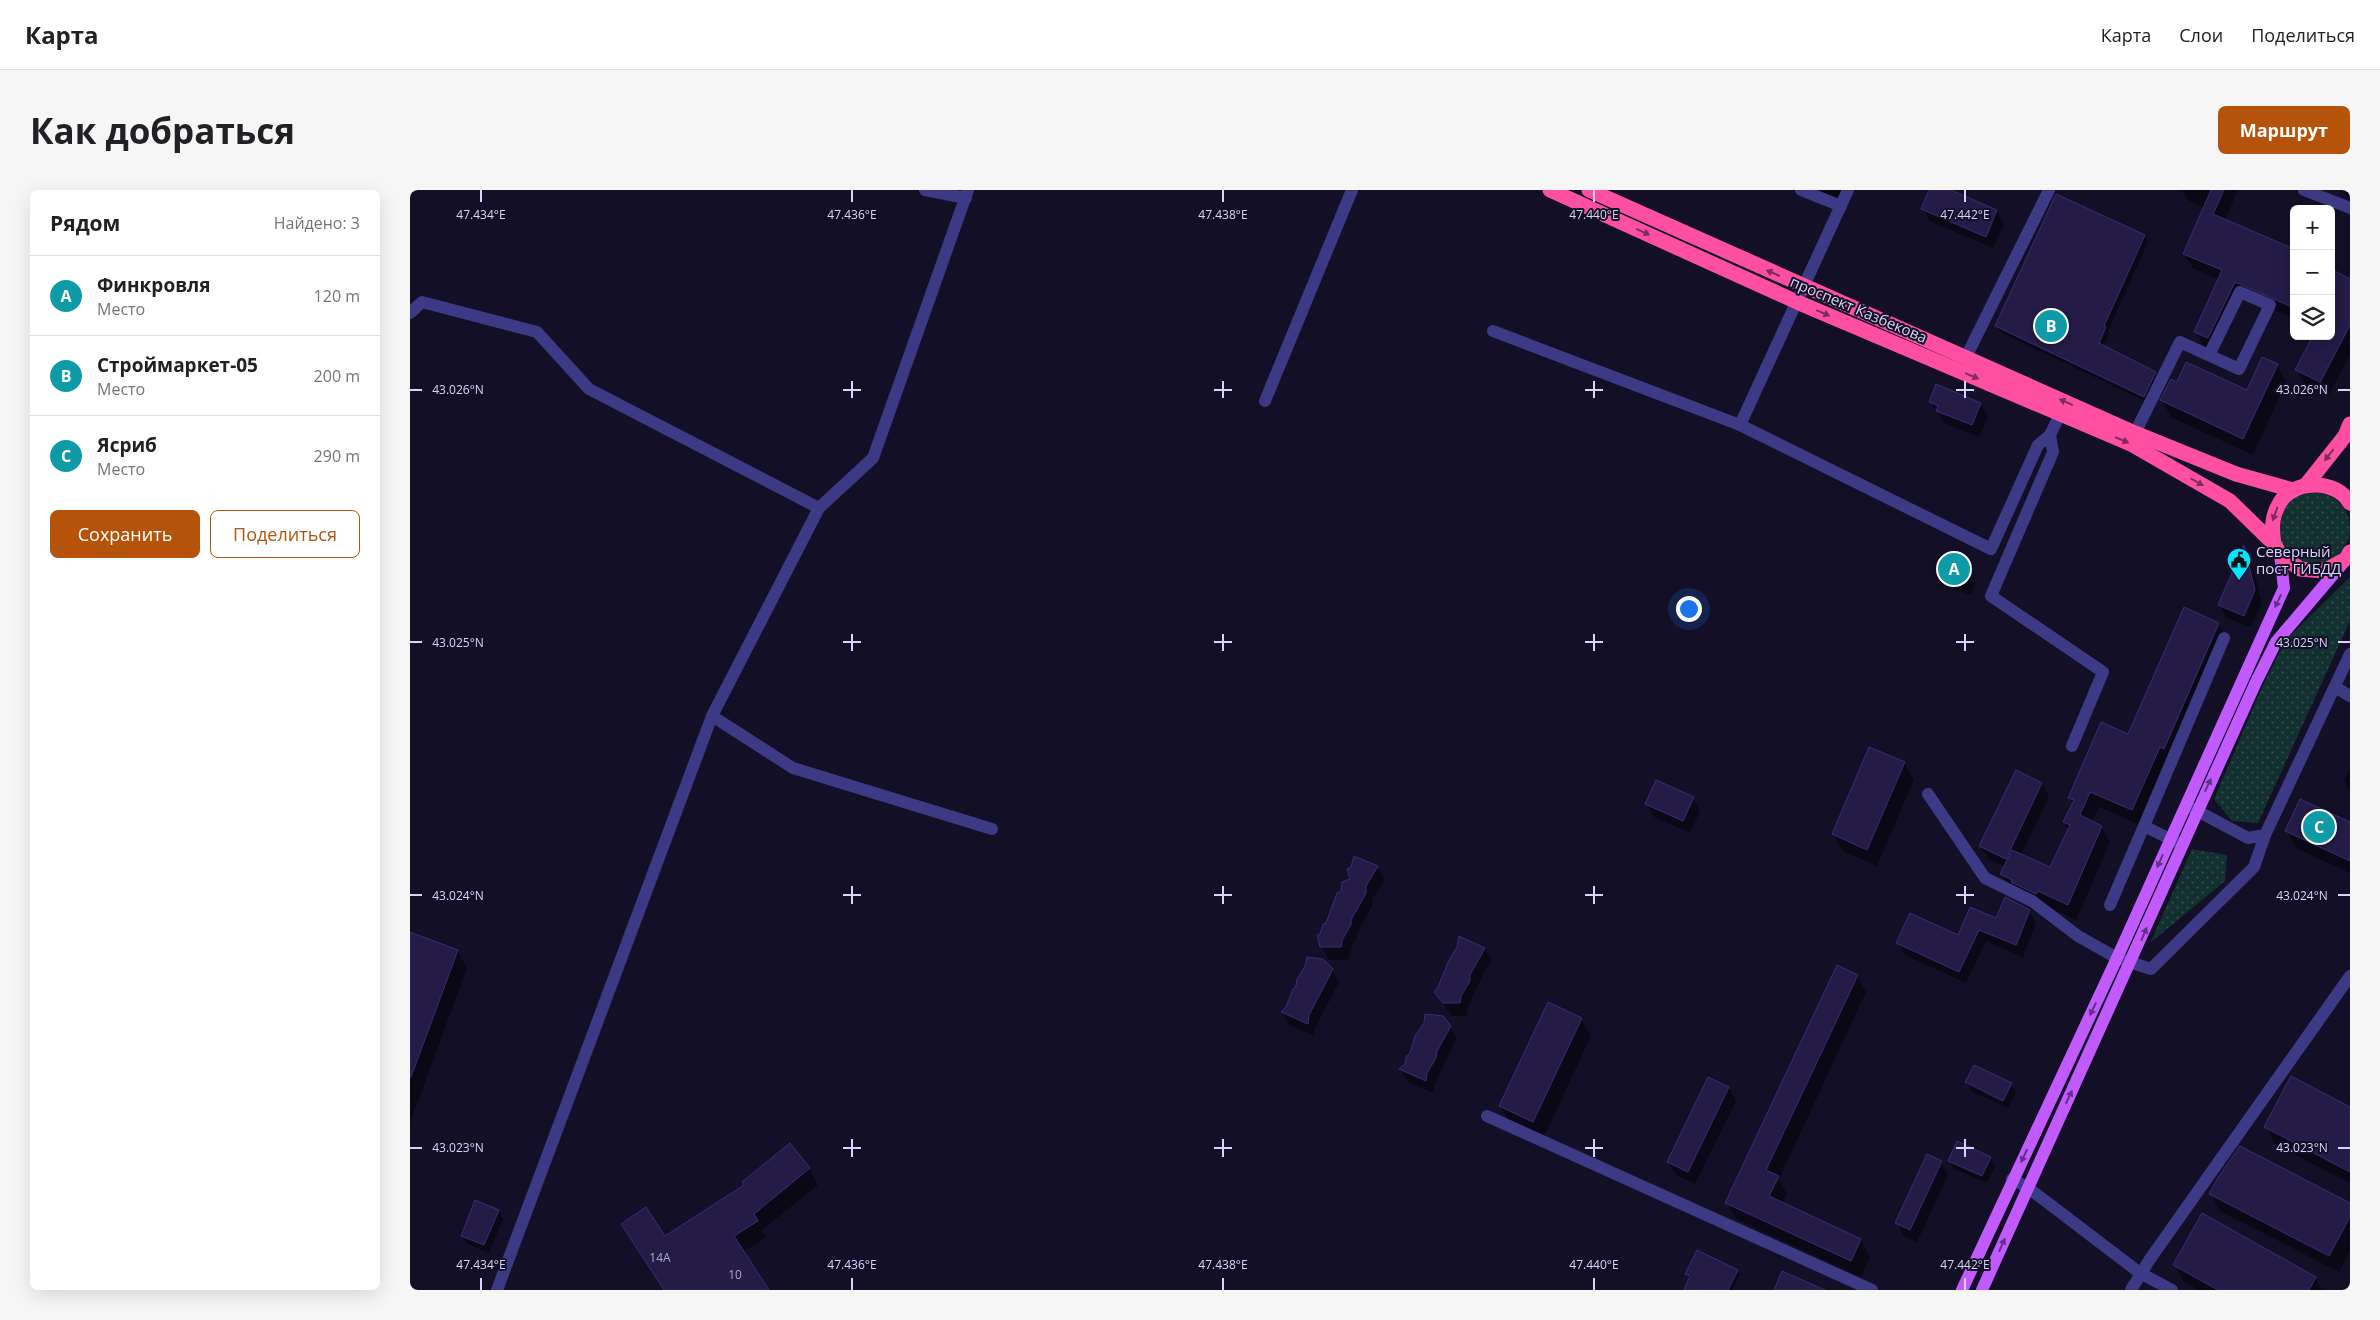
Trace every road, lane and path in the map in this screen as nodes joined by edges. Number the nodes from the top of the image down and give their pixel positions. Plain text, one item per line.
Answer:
1 (925, 190) edge
2 (1352, 190) edge
3 (1550, 190) edge
4 (1589, 190) edge
5 (1801, 190) edge
6 (1848, 190) edge
7 (2049, 190) edge
8 (2304, 190) edge
9 (967, 194) edge
10 (1841, 206) junction
11 (2350, 208) edge
12 (1804, 287) junction
13 (1797, 302) junction
14 (410, 313) edge
15 (1493, 331) dead end
16 (2209, 355) junction
17 (1966, 357) junction
18 (1265, 401) dead end
19 (2060, 414) junction
20 (2350, 424) edge
21 (1740, 425) junction
22 (2135, 433) junction
23 (2050, 434) junction
24 (2157, 450) junction
25 (2300, 487) junction
26 (2350, 504) edge
27 (819, 508) junction
28 (2277, 549) junction
29 (2348, 556) edge
30 (2224, 638) dead end
31 (2350, 654) edge
32 (2335, 687) junction
33 (2350, 696) edge
34 (712, 716) junction
35 (2072, 746) dead end
36 (1928, 794) dead end
37 (2191, 807) junction
38 (2144, 826) junction
39 (992, 829) dead end
40 (2264, 835) junction
41 (2170, 840) junction
42 (2182, 845) junction
43 (2110, 904) dead end
44 (2116, 958) junction
45 (2130, 964) junction
46 (2350, 976) edge
47 (1487, 1116) dead end
48 (2012, 1179) junction
49 (2028, 1187) junction
50 (2140, 1273) junction
51 (497, 1290) edge
52 (1872, 1290) edge
53 (1962, 1290) edge
54 (1982, 1290) edge
55 (2131, 1290) edge
56 (2172, 1290) edge

1 - 9 lane
2 - 18 lane
3 -> 13 highway, проспект Казбекова
12 -> 4 highway, проспект Казбекова
5 - 10 lane
6 - 10 lane
7 - 17 lane
8 - 11 lane
9 - 27 lane
10 - 12 lane
12 - 13 lane
12 - 17 highway, проспект Казбекова
13 -> 19 highway, проспект Казбекова
13 - 21 lane
14 - 27 lane
15 - 21 lane
16 - 16 lane
16 - 22 lane
22 -> 17 highway, проспект Казбекова
19 - 23 lane
19 -> 24 highway, проспект Казбекова
20 -> 25 highway
21 - 23 lane
22 - 24 highway, проспект Казбекова
23 - 35 lane
24 - 25 highway
24 -> 28 highway
25 - 26 highway
25 -> 28 highway
27 - 34 lane
28 - 29 highway
28 -> 37 main road
37 -> 29 main road
30 - 38 lane
31 - 32 lane
32 - 33 lane
32 - 40 lane
34 - 39 lane
34 - 51 lane
36 - 44 lane
37 - 40 lane
37 - 41 main road
37 - 42 main road
38 - 41 lane
38 - 43 lane
40 - 45 lane
41 - 42 lane
41 -> 44 main road
45 -> 42 main road
44 - 45 lane
44 -> 48 main road
49 -> 45 main road
46 - 50 lane
47 - 52 lane
48 - 49 lane
48 - 53 main road
49 - 50 lane
54 -> 49 main road
50 - 55 lane
50 - 56 lane

